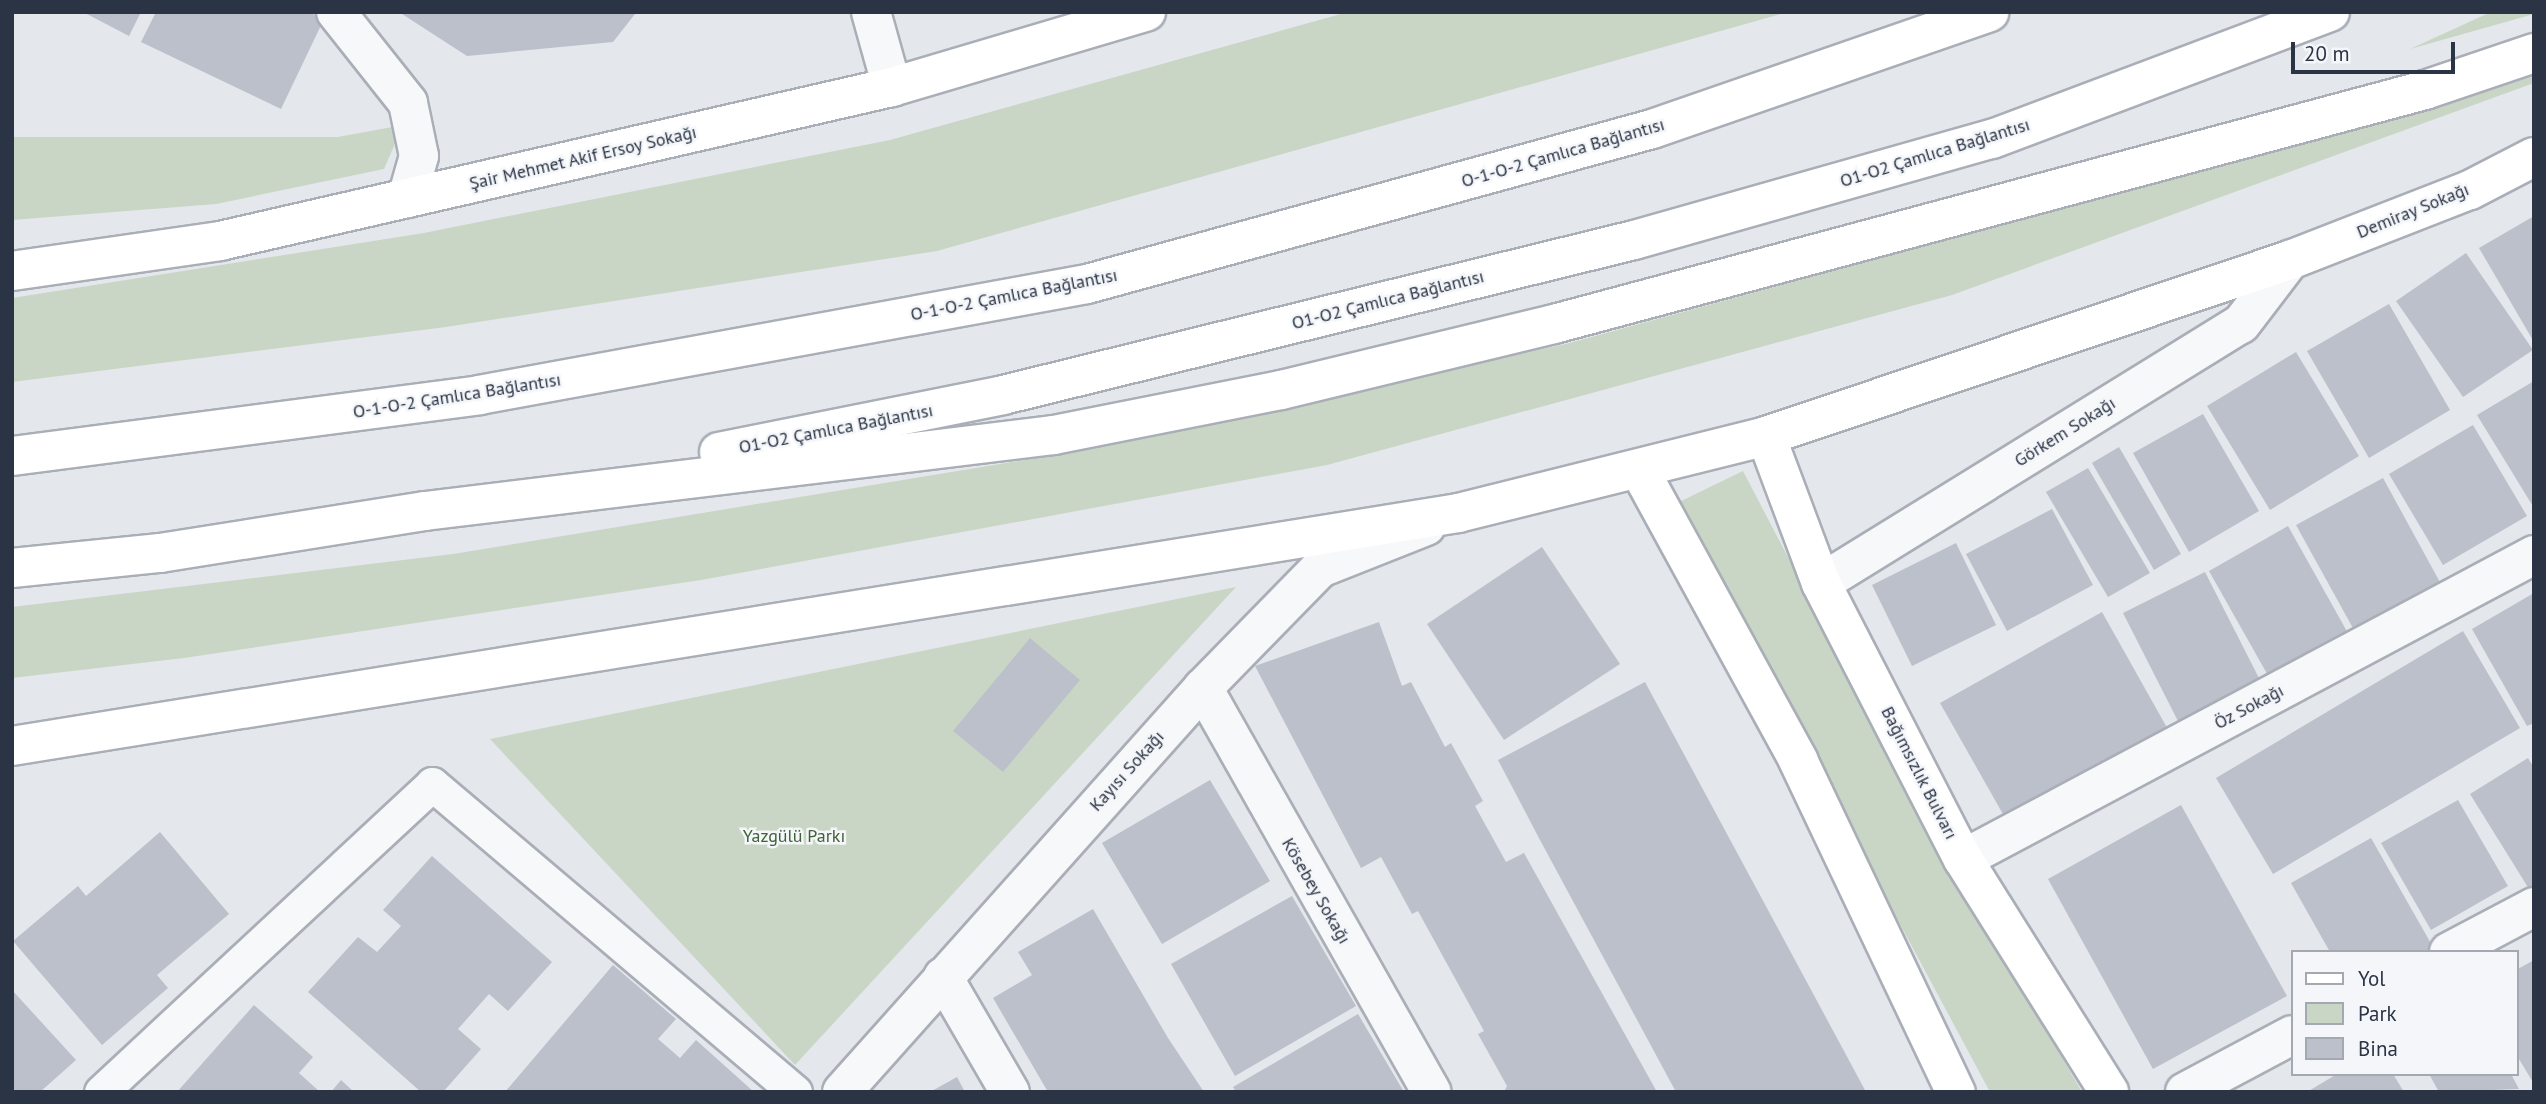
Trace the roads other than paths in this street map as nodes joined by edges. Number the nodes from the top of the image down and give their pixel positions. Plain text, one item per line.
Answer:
1 (335, 12) edge
2 (871, 12) edge
3 (1146, 12) edge
4 (1989, 12) edge
5 (2330, 12) edge
6 (2534, 53) edge
7 (892, 87) junction
8 (2534, 157) edge
9 (407, 198) junction
10 (2290, 260) junction
11 (12, 271) edge
12 (1766, 436) junction
13 (12, 456) edge
14 (1639, 469) junction
15 (425, 511) junction
16 (1458, 513) junction
17 (2534, 555) edge
18 (12, 568) edge
19 (1821, 583) junction
20 (1203, 688) junction
21 (12, 746) edge
22 (1963, 859) junction
23 (2534, 906) edge
24 (2453, 950) edge
25 (943, 977) junction
26 (2290, 1036) edge
27 (101, 1092) edge
28 (795, 1092) edge
29 (842, 1092) edge
30 (1010, 1092) edge
31 (1432, 1092) edge
32 (1956, 1092) edge
33 (2109, 1092) edge
34 (2185, 1092) edge

1 - 9 street
2 - 7 street
3 - 7 main road, Şair Mehmet Akif Ersoy Sokağı
4 - 13 main road, O-1-O-2 Çamlıca Bağlantısı
5 - 15 main road, O1-O2 Çamlıca Bağlantısı
6 - 15 main road
7 - 9 main road, Şair Mehmet Akif Ersoy Sokağı
8 - 10 main road, Demiray Sokağı
9 - 11 main road, Şair Mehmet Akif Ersoy Sokağı
10 - 12 main road, Demiray Sokağı
10 - 19 street, Görkem Sokağı
12 - 14 main road, Demiray Sokağı
12 - 19 main road, Bağımsızlık Bulvarı
14 - 16 main road, Demiray Sokağı
14 - 32 main road
15 - 18 main road
16 - 20 street, Kayısı Sokağı
16 - 21 main road, Demiray Sokağı
17 - 22 street, Öz Sokağı
19 - 22 main road, Bağımsızlık Bulvarı
20 - 25 street, Kayısı Sokağı
20 - 31 street, Kösebey Sokağı
22 - 33 main road, Bağımsızlık Bulvarı
23 - 24 street
25 - 29 street, Kayısı Sokağı
25 - 30 street
26 - 34 street
27 - 28 lane

